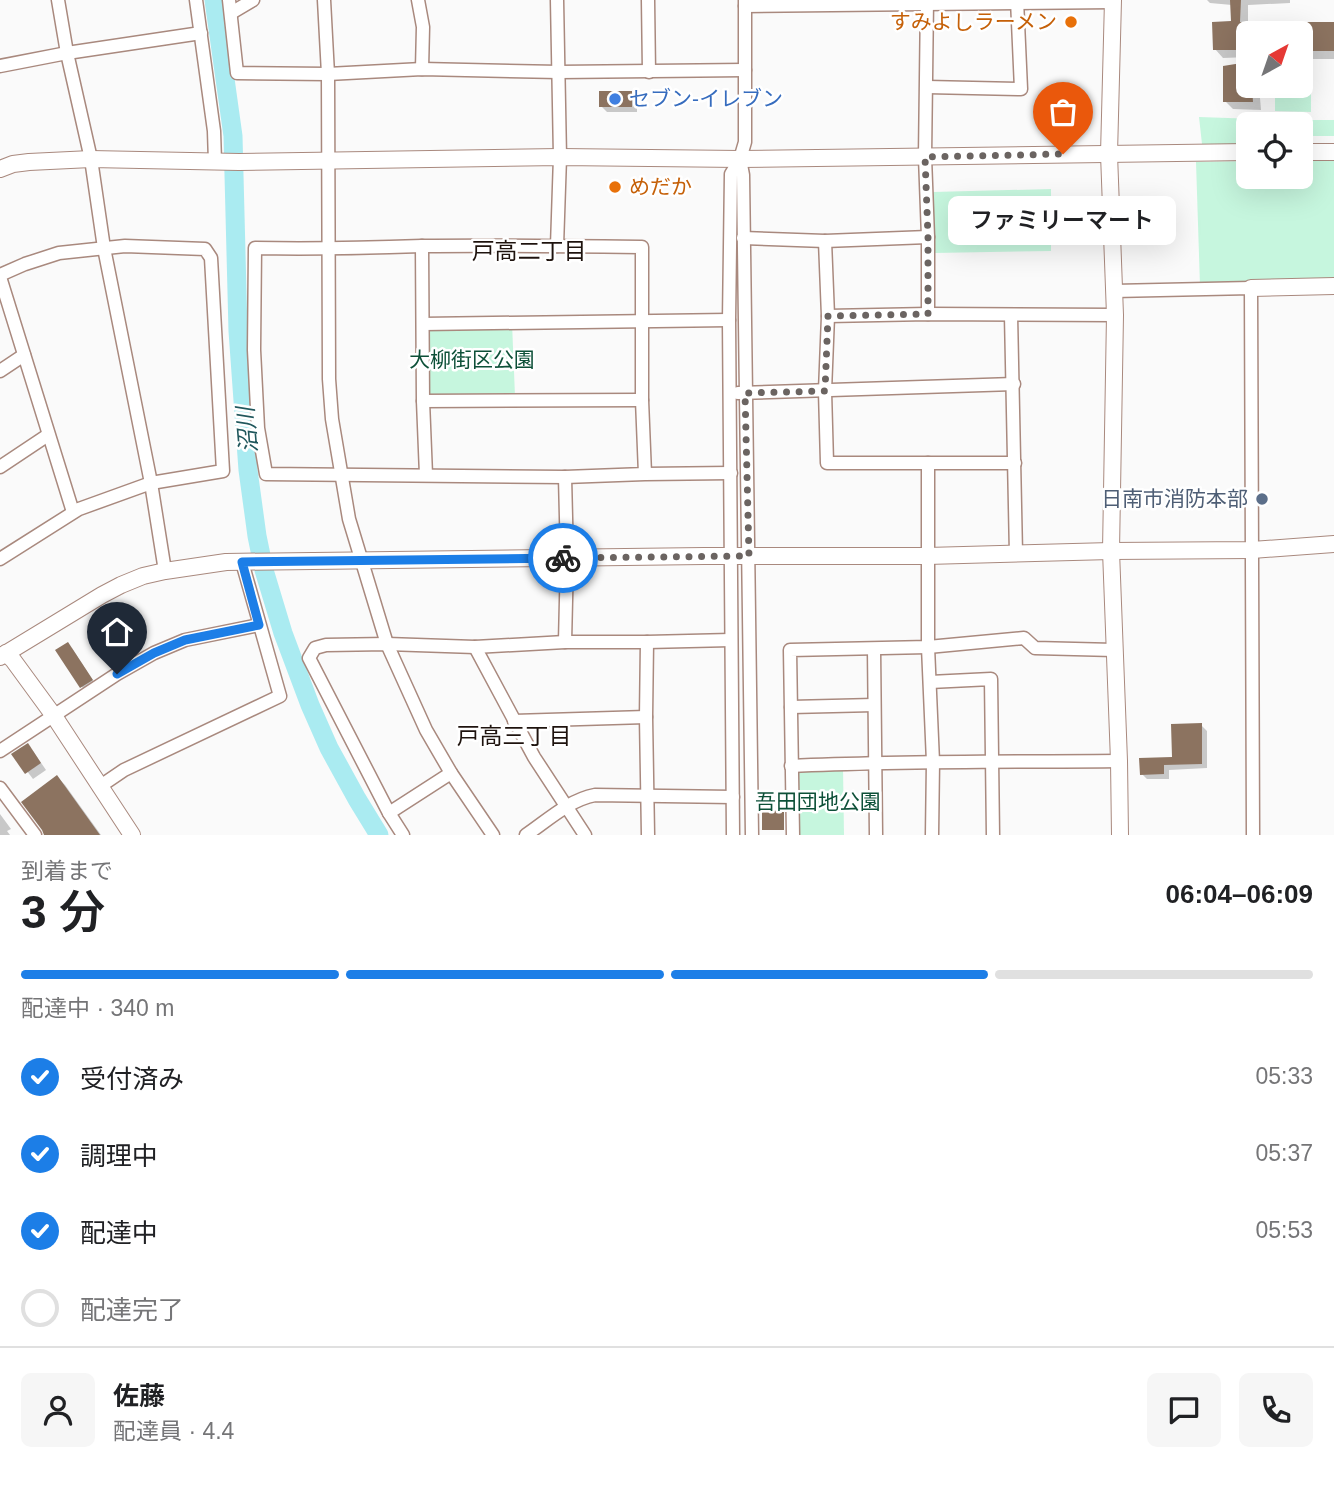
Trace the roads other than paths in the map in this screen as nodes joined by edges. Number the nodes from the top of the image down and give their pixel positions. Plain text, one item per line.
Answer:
1 (58, 0) edge
2 (196, 0) edge
3 (253, 0) edge
4 (324, 0) edge
5 (557, 0) edge
6 (648, 0) edge
7 (420, 1) edge
8 (1113, 1) edge
9 (1017, 2) edge
10 (745, 3) edge
11 (927, 3) edge
12 (230, 6) edge
13 (201, 33) junction
14 (67, 53) junction
15 (0, 66) edge
16 (422, 69) junction
17 (745, 70) junction
18 (559, 72) junction
19 (649, 72) junction
20 (328, 74) junction
21 (927, 87) junction
22 (1236, 152) edge
23 (1313, 152) edge
24 (1334, 152) edge
25 (1110, 154) junction
26 (925, 157) junction
27 (560, 158) junction
28 (91, 159) junction
29 (740, 159) junction
30 (218, 161) junction
31 (328, 161) junction
32 (0, 169) edge
33 (928, 237) junction
34 (743, 238) junction
35 (825, 241) junction
36 (422, 246) junction
37 (557, 246) junction
38 (104, 248) junction
39 (329, 249) junction
40 (0, 276) edge
41 (1334, 286) edge
42 (1251, 288) junction
43 (1114, 291) junction
44 (928, 314) junction
45 (1012, 315) junction
46 (1115, 315) junction
47 (828, 316) junction
48 (729, 320) junction
49 (642, 321) junction
50 (423, 324) junction
51 (24, 355) junction
52 (0, 371) edge
53 (1014, 384) junction
54 (825, 391) junction
55 (745, 393) junction
56 (730, 394) junction
57 (642, 400) junction
58 (423, 401) junction
59 (48, 435) junction
60 (928, 463) junction
61 (1015, 463) junction
62 (0, 467) edge
63 (731, 473) junction
64 (341, 474) junction
65 (645, 474) junction
66 (426, 475) junction
67 (565, 477) junction
68 (151, 483) junction
69 (73, 512) junction
70 (1334, 544) edge
71 (1252, 550) junction
72 (1111, 551) junction
73 (1016, 554) junction
74 (732, 556) junction
75 (749, 556) junction
76 (927, 556) junction
77 (567, 558) junction
78 (0, 559) edge
79 (361, 560) junction
80 (242, 562) junction
81 (164, 571) junction
82 (259, 625) junction
83 (731, 640) junction
84 (565, 642) junction
85 (647, 642) junction
86 (387, 644) junction
87 (475, 647) junction
88 (928, 647) junction
89 (874, 649) junction
90 (1114, 650) junction
91 (2, 652) edge
92 (930, 682) junction
93 (874, 705) junction
94 (791, 707) junction
95 (54, 716) junction
96 (646, 718) junction
97 (514, 720) junction
98 (0, 751) edge
99 (1119, 761) junction
100 (876, 762) junction
101 (933, 762) junction
102 (992, 763) junction
103 (790, 766) junction
104 (452, 773) junction
105 (99, 787) junction
106 (0, 788) edge
107 (647, 795) junction
108 (733, 797) junction
109 (566, 807) junction
110 (389, 813) junction
111 (35, 835) edge
112 (132, 835) edge
113 (403, 835) edge
114 (493, 835) edge
115 (526, 835) edge
116 (585, 835) edge
117 (648, 835) edge
118 (733, 835) edge
119 (752, 835) edge
120 (793, 835) edge
121 (876, 835) edge
122 (932, 835) edge
123 (993, 835) edge
124 (1120, 835) edge
125 (1253, 835) edge

1 - 14 street
2 - 13 street
3 - 12 street
4 - 20 street
5 - 18 street
6 - 19 street
7 - 16 street
8 - 9 street
8 - 25 street
9 - 11 street
9 - 21 street
10 - 11 street
10 - 17 street
11 - 21 street
12 - 20 street
13 - 14 street
13 - 30 street
14 - 15 street
14 - 28 street
16 - 18 street
16 - 20 street
17 - 19 street
17 - 29 street
18 - 19 street
18 - 27 street
20 - 31 street
21 - 26 street
22 - 25 street
23 - 24 street
25 - 26 street
25 - 43 street
26 - 29 street
26 - 33 street
27 - 29 street
27 - 31 street
27 - 37 street
28 - 30 street
28 - 32 street
28 - 38 street
29 - 34 street
29 - 48 street
30 - 31 street
31 - 39 street
33 - 35 street
33 - 44 street
34 - 35 street
34 - 55 street
35 - 47 street
36 - 37 street
36 - 39 street
36 - 50 street
37 - 49 street
38 - 40 street
38 - 68 street
38 - 68 street
39 - 64 street
39 - 64 street
40 - 51 street
41 - 42 street
42 - 43 street
42 - 71 street
43 - 46 street
44 - 45 street
44 - 47 street
45 - 46 street
45 - 53 street
46 - 72 street
47 - 54 street
48 - 49 street
48 - 56 street
49 - 50 street
49 - 57 street
50 - 58 street
51 - 52 street
51 - 59 street
53 - 54 street
53 - 61 street
54 - 55 street
54 - 60 street
55 - 56 street
55 - 75 street
56 - 63 street
57 - 58 street
57 - 65 street
58 - 66 street
59 - 62 street
59 - 69 street
60 - 61 street
60 - 76 street
61 - 73 street
63 - 65 street
63 - 74 street
64 - 66 street
64 - 79 street
65 - 67 street
66 - 67 street
67 - 77 street
68 - 69 street
68 - 81 street
69 - 78 street
70 - 71 street
71 - 72 street
71 - 125 street
72 - 73 street
72 - 90 street
73 - 76 street
74 - 75 street
74 - 77 street
74 - 83 street
75 - 76 street
75 - 119 street
76 - 88 street
77 - 79 street
77 - 84 street
79 - 80 street
79 - 86 street
80 - 81 street
80 - 82 street
81 - 91 street
82 - 95 street
82 - 105 street
83 - 85 street
83 - 108 street
84 - 85 street
84 - 87 street
85 - 96 street
86 - 87 street
86 - 104 street
86 - 110 street
87 - 97 street
88 - 89 street
88 - 90 street
88 - 92 street
89 - 93 street
89 - 94 street
90 - 99 street
91 - 95 street
92 - 101 street
92 - 102 street
93 - 94 street
93 - 100 street
94 - 103 street
95 - 98 street
95 - 105 street
96 - 97 street
96 - 107 street
97 - 109 street
99 - 102 street
99 - 124 street
100 - 101 street
100 - 103 street
100 - 121 street
101 - 102 street
101 - 122 street
102 - 123 street
103 - 120 street
104 - 110 street
104 - 114 street
105 - 112 street
106 - 111 street
107 - 108 street
107 - 109 street
107 - 117 street
108 - 118 street
109 - 115 street
109 - 116 street
110 - 113 street

